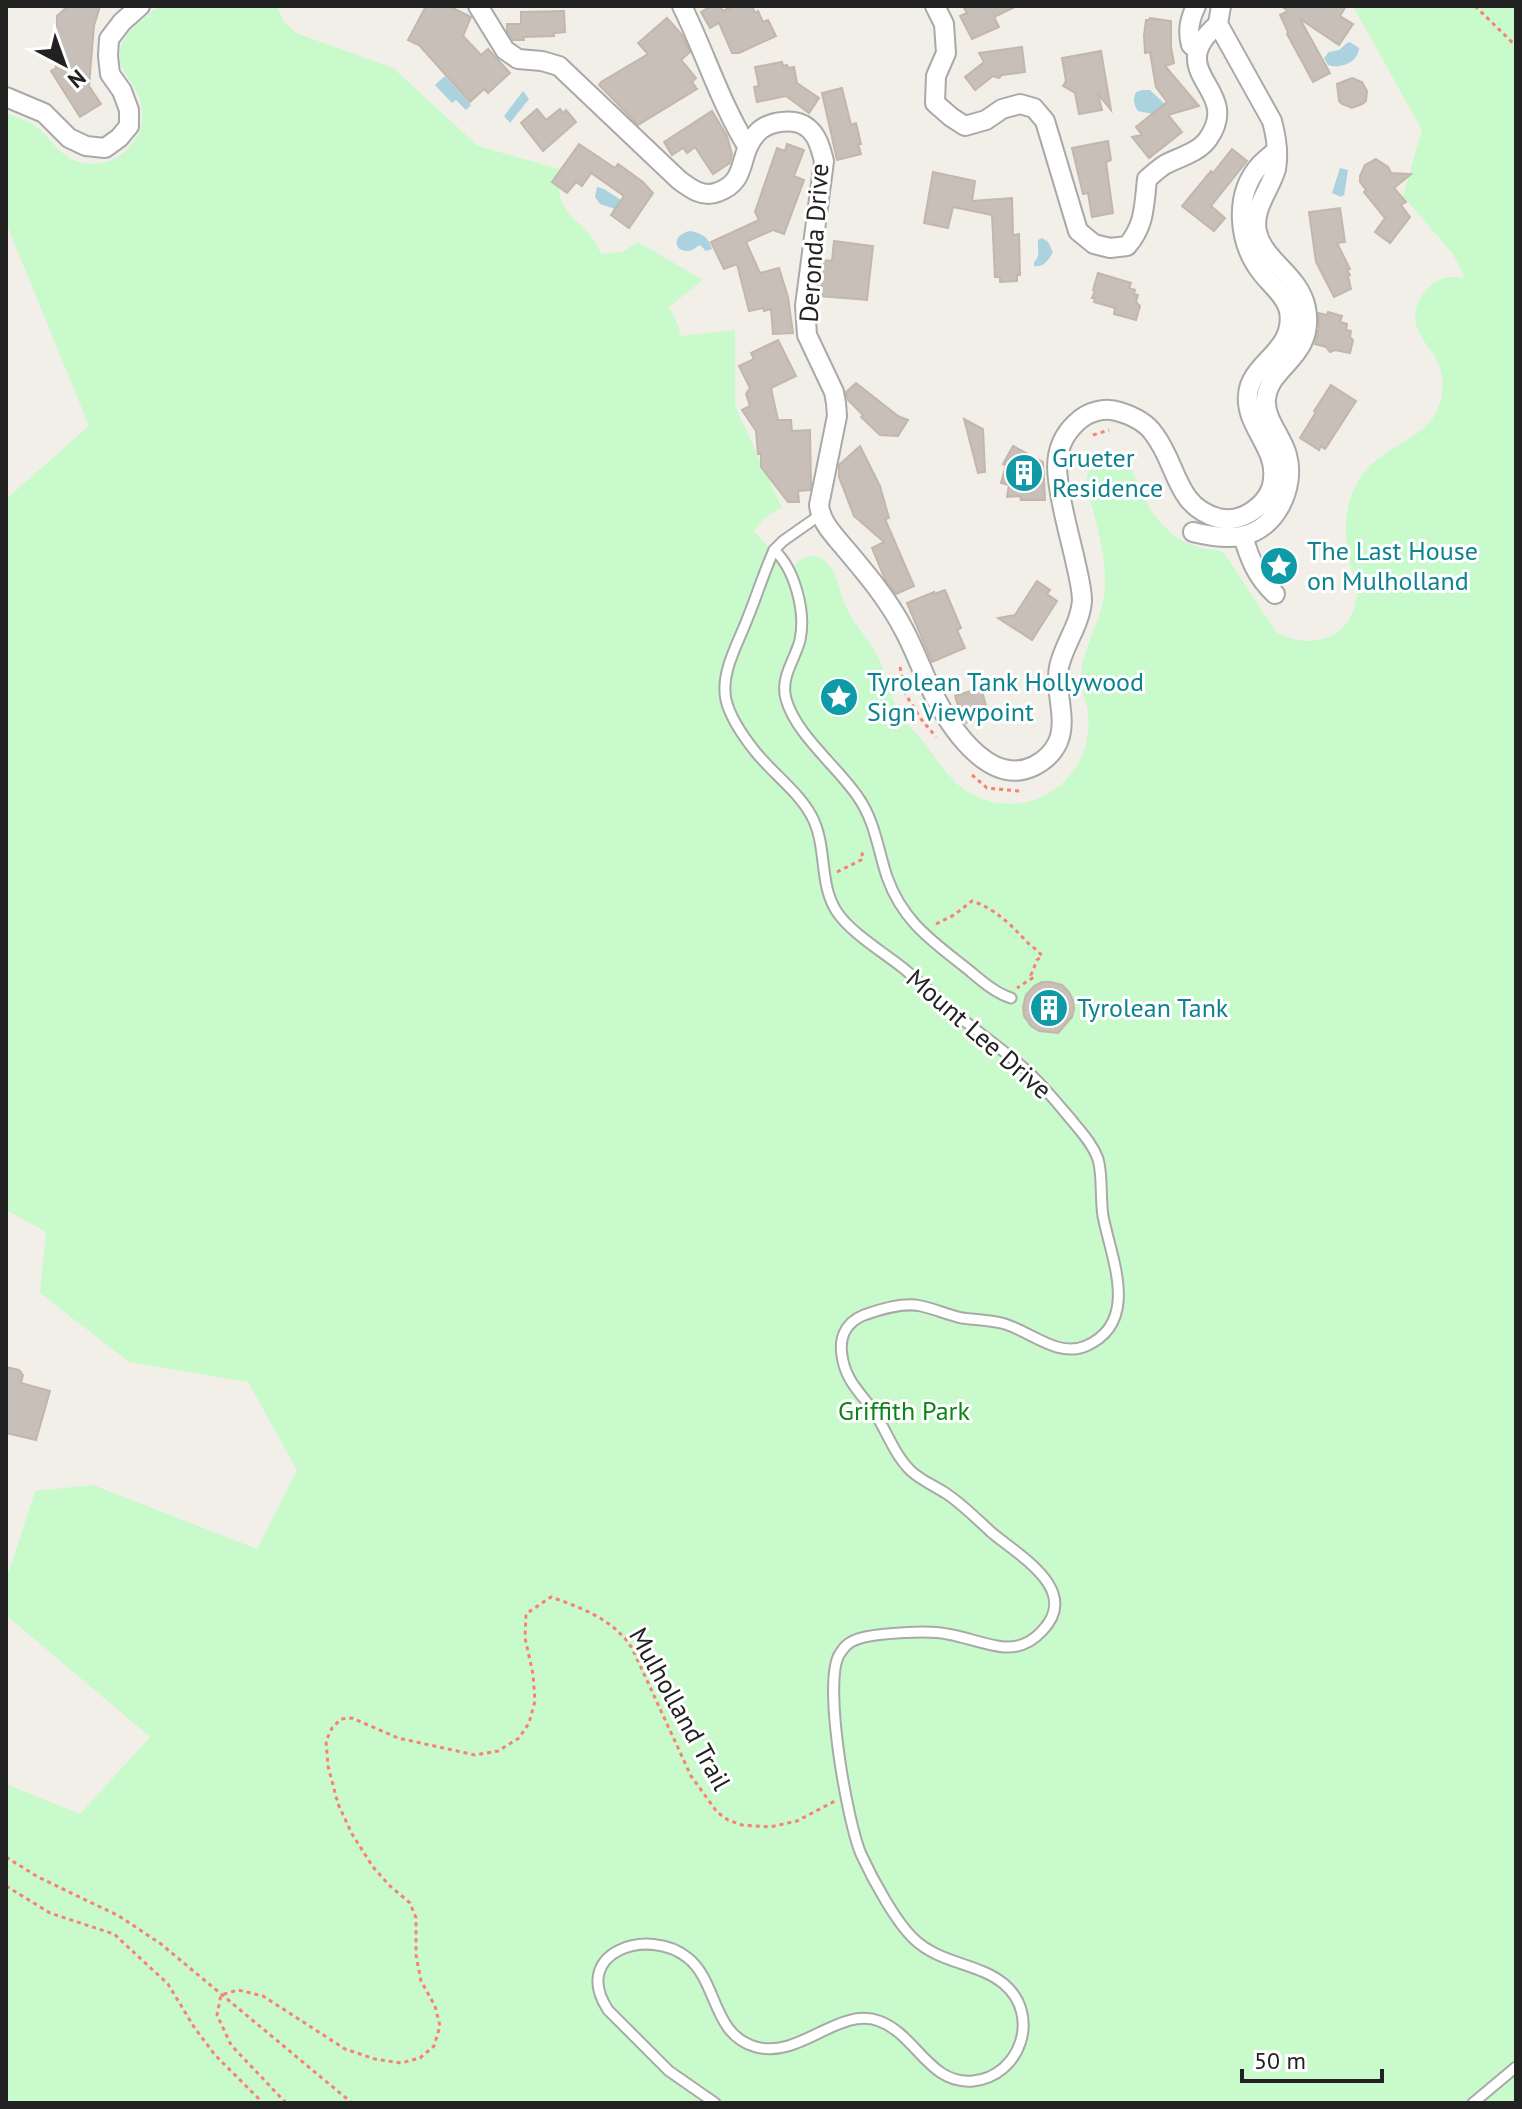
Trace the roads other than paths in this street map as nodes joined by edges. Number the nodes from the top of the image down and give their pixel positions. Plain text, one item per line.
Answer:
1 (140, 6) edge
2 (478, 6) edge
3 (682, 6) edge
4 (935, 6) edge
5 (1196, 6) edge
6 (1220, 15) edge
7 (1197, 49) junction
8 (6, 97) edge
9 (747, 146) junction
10 (1277, 150) junction
11 (820, 515) junction
12 (1193, 532) dead end
13 (1243, 536) junction
14 (774, 550) junction
15 (1275, 594) dead end
16 (1011, 998) road end
17 (1516, 2067) edge
18 (715, 2103) edge
19 (1473, 2103) edge

1 - 8 street
2 - 9 street
3 - 9 street
4 - 7 street
5 - 7 street
6 - 7 street
6 - 10 street
9 - 11 street, Deronda Drive
10 - 11 street
10 - 13 street
11 - 14 lane
12 - 13 street
13 - 15 street
14 - 16 lane
14 - 18 lane, Mount Lee Drive
17 - 19 lane

